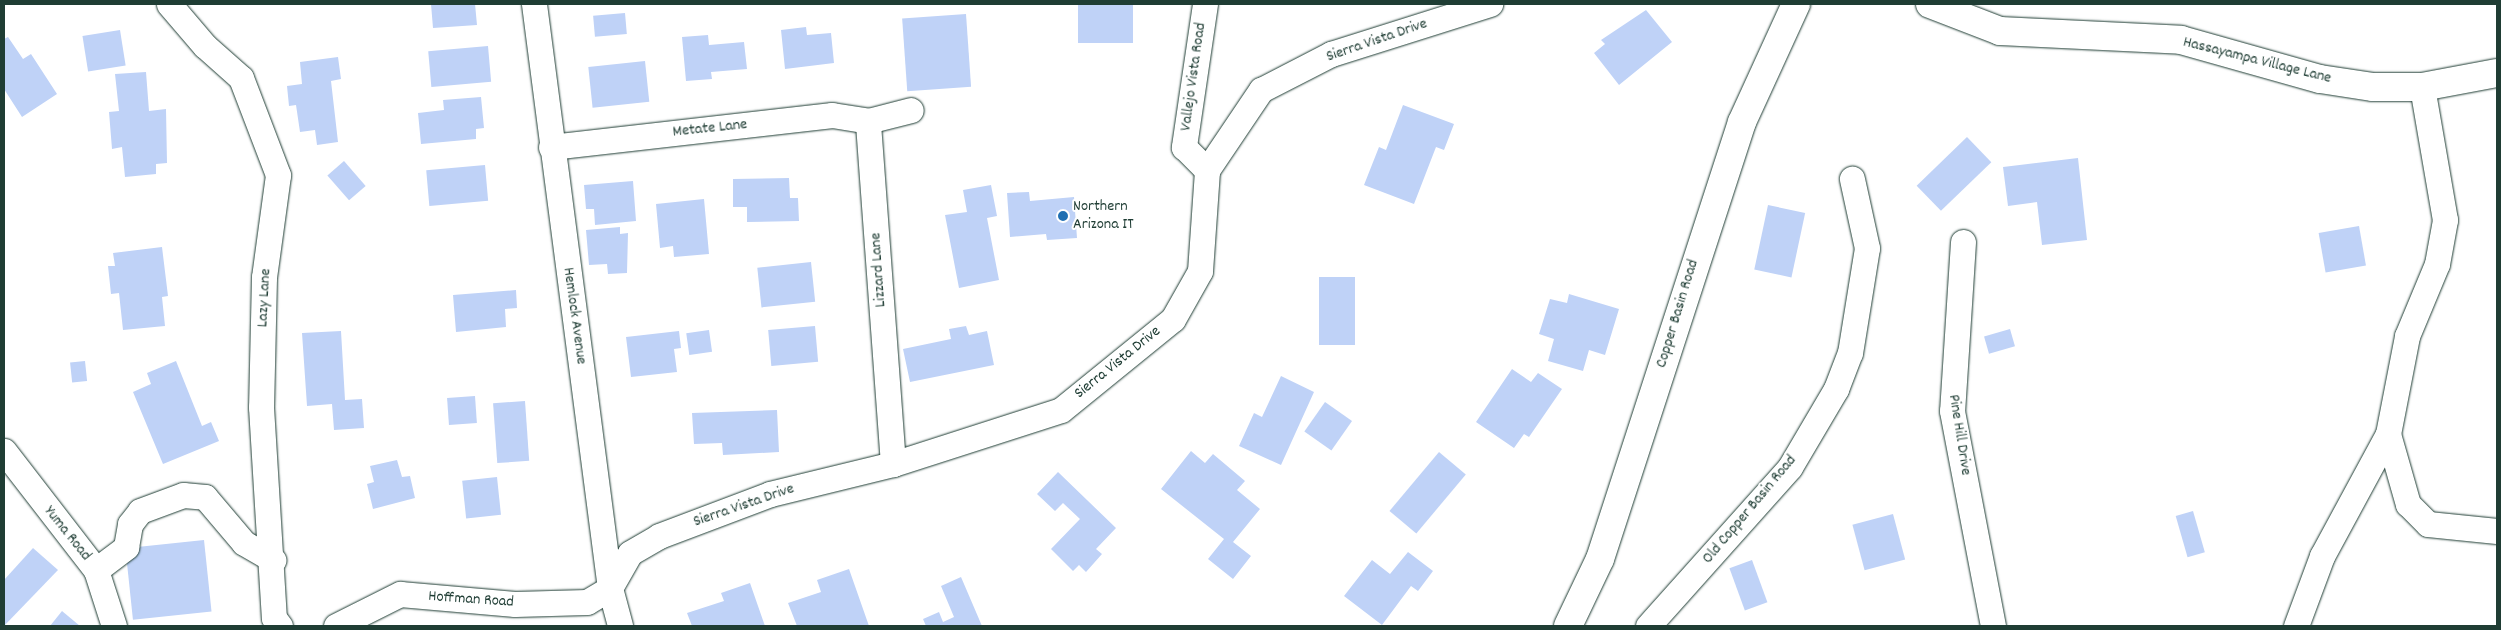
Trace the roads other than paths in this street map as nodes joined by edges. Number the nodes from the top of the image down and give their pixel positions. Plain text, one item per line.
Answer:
1 (169, 4) edge
2 (534, 4) edge
3 (1205, 4) edge
4 (1490, 4) edge
5 (1796, 4) edge
6 (1930, 4) edge
7 (2497, 73) edge
8 (2422, 87) junction
9 (911, 110) dead end
10 (868, 121) junction
11 (551, 147) junction
12 (1207, 170) junction
13 (1852, 179) dead end
14 (1963, 242) dead end
15 (2388, 434) junction
16 (4, 451) edge
17 (893, 464) junction
18 (2497, 531) edge
19 (274, 560) junction
20 (96, 570) junction
21 (610, 588) junction
22 (114, 626) edge
23 (280, 626) edge
24 (336, 626) edge
25 (620, 626) edge
26 (1568, 626) edge
27 (1648, 626) edge
28 (1993, 626) edge
29 (2296, 626) edge

1 - 19 street, Lazy Lane
2 - 11 street, Hemlock Avenue
3 - 12 street, Vallejo Vista Road
4 - 12 street, Sierra Vista Drive
5 - 26 street, Copper Basin Road
6 - 8 street, Hassayampa Village Lane
7 - 8 street, Hassayampa Village Lane
8 - 15 street
9 - 10 street
10 - 11 street, Metate Lane
10 - 17 street, Lizzard Lane
11 - 21 street, Hemlock Avenue
12 - 17 street, Sierra Vista Drive
13 - 27 street, Old Copper Basin Road
14 - 28 street, Pine Hill Drive
15 - 18 street
15 - 29 street
16 - 20 street, Yuma Road
17 - 21 street, Sierra Vista Drive
19 - 20 street
19 - 23 street, Lazy Lane
20 - 22 street, Yuma Road
21 - 24 street, Hoffman Road
21 - 25 street, Hemlock Avenue

